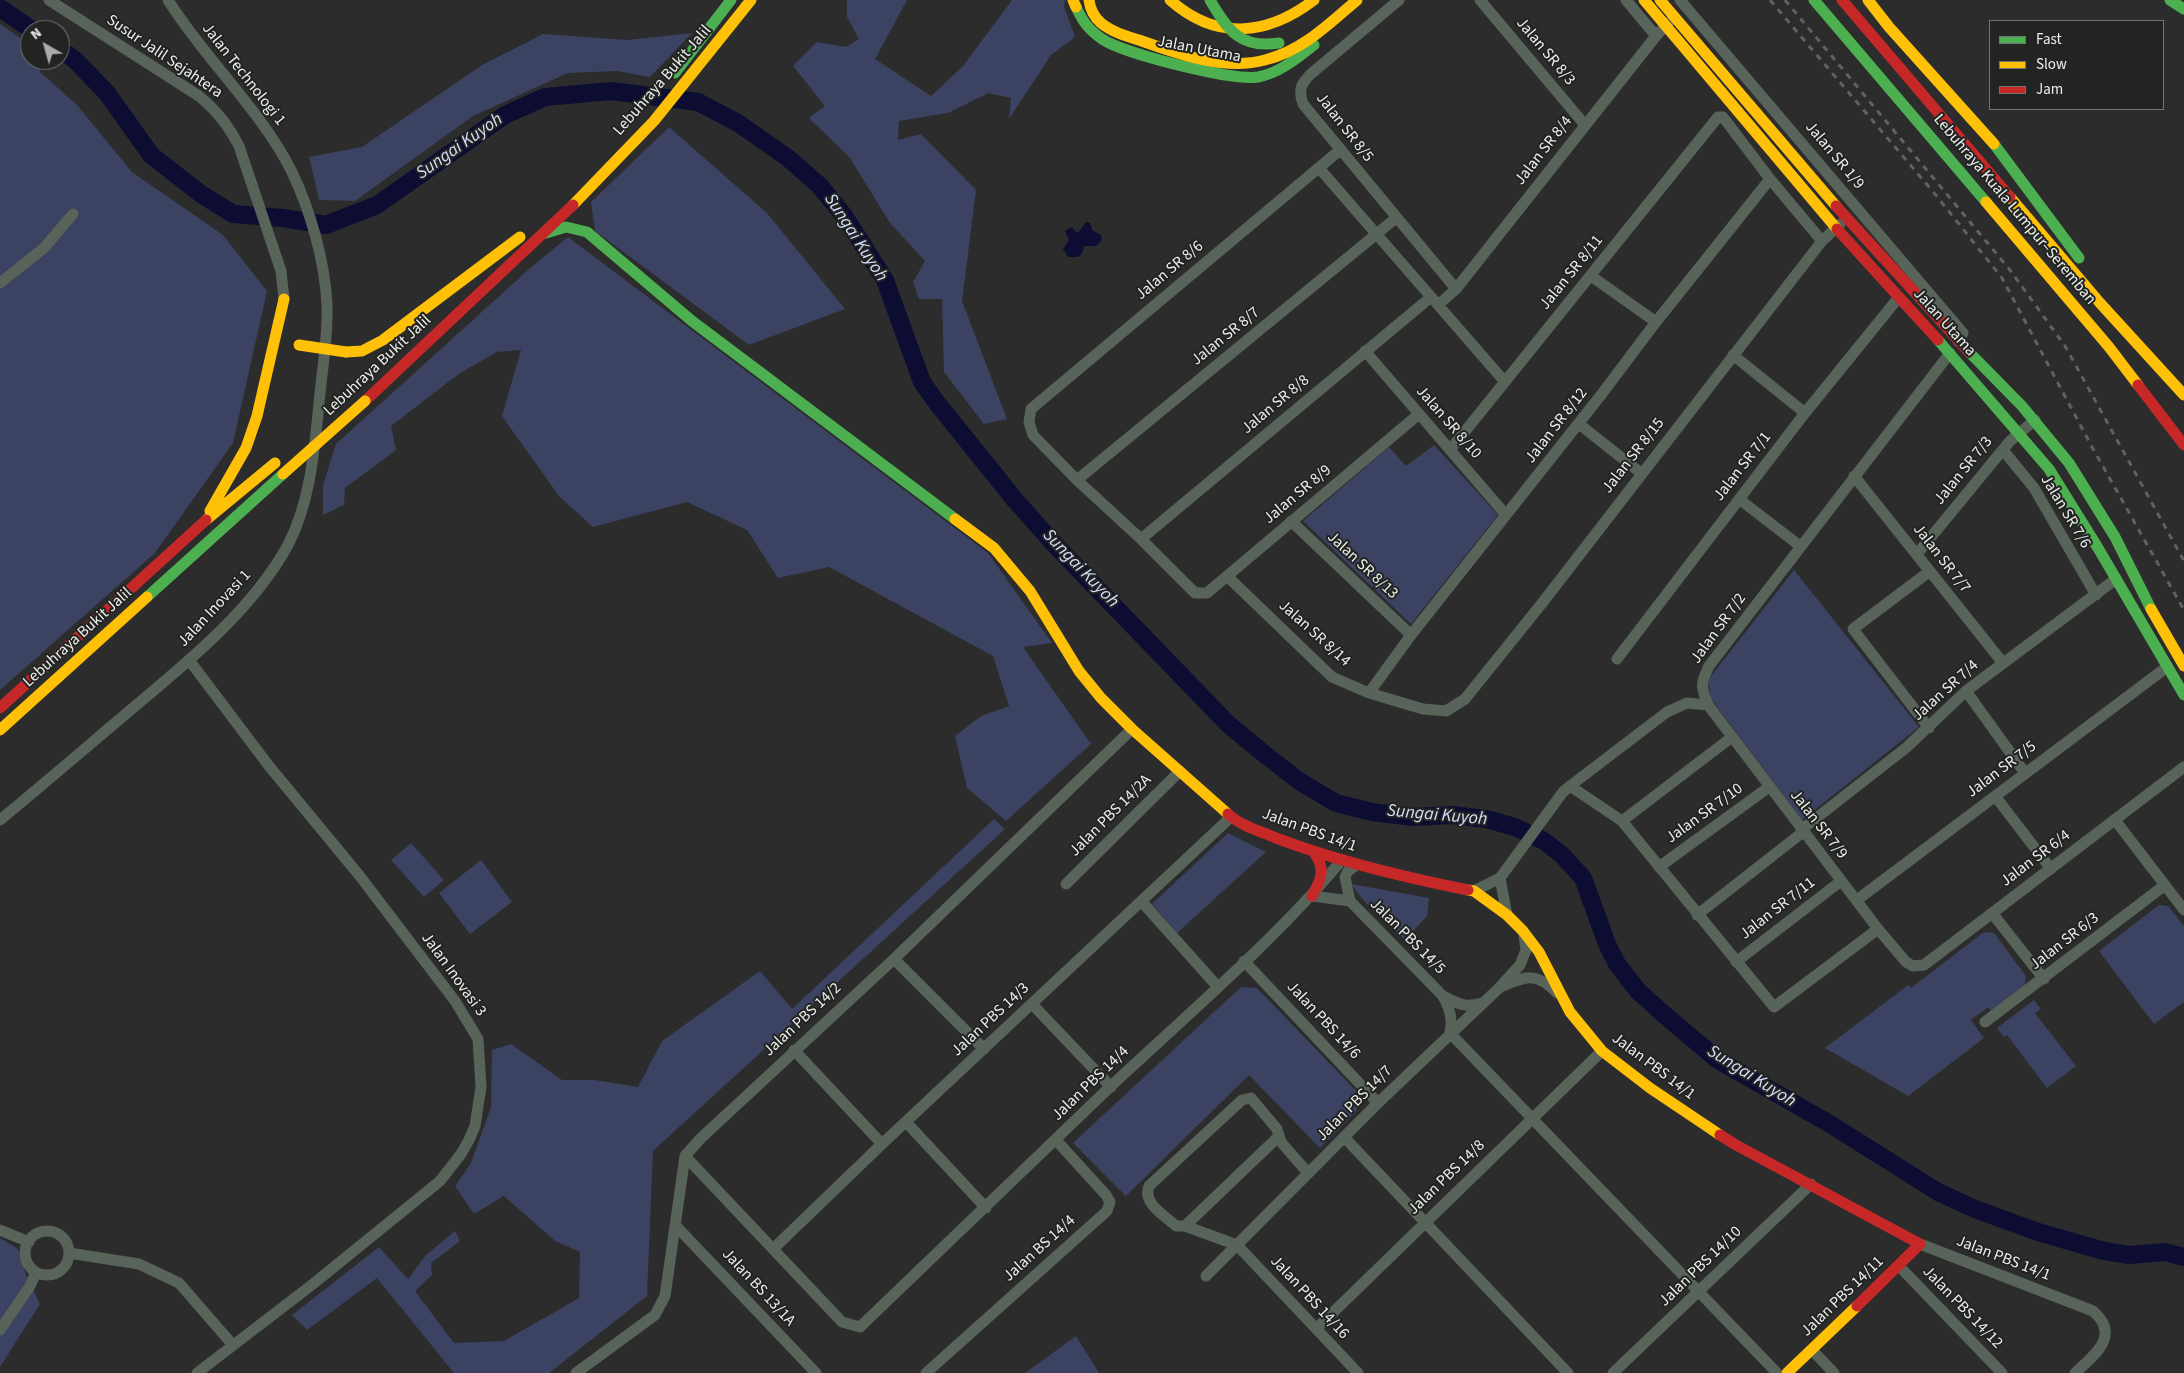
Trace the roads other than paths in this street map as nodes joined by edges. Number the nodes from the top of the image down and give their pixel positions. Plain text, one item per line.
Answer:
1 (49, 0) edge
2 (168, 0) edge
3 (731, 0) edge
4 (751, 0) edge
5 (1089, 0) edge
6 (1170, 0) edge
7 (1314, 0) edge
8 (1357, 0) edge
9 (1370, 0) edge
10 (1400, 0) edge
11 (1480, 0) edge
12 (1626, 0) edge
13 (1644, 0) edge
14 (1660, 0) edge
15 (1680, 0) edge
16 (1814, 0) edge
17 (1842, 0) edge
18 (1868, 0) edge
19 (1884, 0) edge
20 (2173, 1) edge
21 (1075, 2) edge
22 (1206, 2) edge
23 (2184, 9) edge
24 (1235, 14) dead end
25 (1674, 18) junction
26 (1664, 26) junction
27 (1889, 27) junction
28 (1302, 29) dead end
29 (1656, 36) junction
30 (665, 85) dead end
31 (1768, 103) junction
32 (1757, 113) junction
33 (1585, 125) junction
34 (1340, 150) junction
35 (1319, 168) junction
36 (291, 171) joint
37 (1770, 179) junction
38 (582, 196) junction
39 (73, 214) dead end
40 (1396, 218) junction
41 (1846, 218) junction
42 (1836, 228) junction
43 (587, 232) junction
44 (1376, 234) junction
45 (542, 235) junction
46 (1822, 241) junction
47 (1590, 276) junction
48 (0, 283) edge
49 (1456, 289) junction
50 (1899, 297) junction
51 (284, 299) junction
52 (1434, 301) junction
53 (2100, 303) junction
54 (441, 312) dead end
55 (1656, 322) junction
56 (1960, 337) junction
57 (1365, 351) junction
58 (1950, 353) junction
59 (1732, 355) junction
60 (1505, 382) junction
61 (2184, 396) edge
62 (1806, 413) junction
63 (1419, 414) junction
64 (326, 417) dead end
65 (2035, 420) junction
66 (1579, 424) junction
67 (2020, 433) junction
68 (304, 437) dead end
69 (2184, 444) edge
70 (1450, 450) junction
71 (2003, 450) junction
72 (278, 460) dead end
73 (1641, 473) junction
74 (1854, 476) junction
75 (1077, 480) junction
76 (1739, 498) junction
77 (1506, 515) junction
78 (206, 520) junction
79 (1291, 521) junction
80 (1141, 538) junction
81 (1800, 546) junction
82 (1917, 554) junction
83 (1930, 571) junction
84 (1228, 577) junction
85 (2116, 579) junction
86 (2096, 595) junction
87 (1411, 635) junction
88 (1616, 659) dead end
89 (189, 660) junction
90 (2002, 663) junction
91 (2184, 666) edge
92 (2167, 667) junction
93 (0, 690) edge
94 (1966, 692) junction
95 (1369, 693) junction
96 (2184, 695) edge
97 (13, 697) junction
98 (1708, 705) junction
99 (0, 708) edge
100 (1446, 711) joint
101 (1929, 728) junction
102 (1132, 729) junction
103 (0, 730) edge
104 (1732, 737) junction
105 (2184, 767) edge
106 (1180, 770) junction
107 (2025, 773) junction
108 (1769, 787) junction
109 (1567, 789) junction
110 (1995, 796) junction
111 (1231, 817) junction
112 (0, 820) edge
113 (2115, 820) junction
114 (1622, 821) junction
115 (1802, 831) junction
116 (1313, 851) junction
117 (1341, 861) junction
118 (1356, 865) junction
119 (1659, 868) junction
120 (2051, 869) junction
121 (1502, 874) junction
122 (1841, 881) junction
123 (1066, 884) dead end
124 (2165, 885) junction
125 (1474, 892) junction
126 (1312, 896) junction
127 (1857, 900) junction
128 (1142, 901) junction
129 (1350, 902) junction
130 (2184, 910) edge
131 (1992, 913) junction
132 (1507, 915) junction
133 (1697, 915) junction
134 (1878, 929) junction
135 (1523, 931) junction
136 (894, 959) junction
137 (1244, 961) junction
138 (1736, 962) junction
139 (1906, 962) joint
140 (2044, 979) junction
141 (1218, 987) junction
142 (1499, 988) junction
143 (1442, 995) junction
144 (1560, 997) junction
145 (1483, 1002) junction
146 (1032, 1004) junction
147 (1985, 1022) dead end
148 (1450, 1033) junction
149 (984, 1049) junction
150 (794, 1050) junction
151 (1602, 1051) junction
152 (1111, 1086) junction
153 (1378, 1103) junction
154 (1532, 1118) junction
155 (906, 1122) junction
156 (1278, 1137) junction
157 (1344, 1137) junction
158 (1056, 1140) junction
159 (882, 1144) junction
160 (685, 1156) junction
161 (1308, 1173) junction
162 (1811, 1184) junction
163 (986, 1208) junction
164 (1425, 1222) junction
165 (676, 1226) junction
166 (1185, 1226) junction
167 (0, 1230) edge
168 (29, 1242) junction
169 (1920, 1244) junction
170 (1237, 1246) junction
171 (773, 1249) junction
172 (69, 1253) junction
173 (1900, 1266) junction
174 (36, 1272) junction
175 (1206, 1276) dead end
176 (1699, 1292) junction
177 (1316, 1329) junction
178 (0, 1330) edge
179 (232, 1344) junction
180 (1812, 1350) junction
181 (197, 1373) edge
182 (576, 1373) edge
183 (816, 1373) edge
184 (926, 1373) edge
185 (1358, 1373) edge
186 (1568, 1373) edge
187 (1613, 1373) edge
188 (1777, 1373) edge
189 (1787, 1373) edge
190 (1834, 1373) edge
191 (2002, 1373) edge
192 (2075, 1373) edge

1 - 51 street, Susur Jalil Sejahtera
2 - 36 street, Jalan Technologi 1
3 - 30 main road, Lebuhraya Bukit Jalil
4 - 38 main road, Lebuhraya Bukit Jalil
5 - 8 main road
6 - 7 main road
9 - 21 main road, Jalan Utama
10 - 34 street, Jalan SR 8/5
11 - 33 street, Jalan SR 8/3
12 - 29 street
13 - 26 main road, Jalan Utama
14 - 25 main road, Jalan Utama
15 - 31 street, Jalan SR 1/9
16 - 69 main road, Lebuhraya Kuala Lumpur–Seremban
17 - 53 main road, Lebuhraya Kuala Lumpur–Seremban
18 - 27 main road
19 - 27 main road
20 - 23 main road
22 - 24 main road
22 - 28 main road, bridge
25 - 26 street, Jalan SR 8/4
25 - 32 main road, Jalan Utama
26 - 29 street, Jalan SR 8/4
26 - 42 main road, Jalan Utama
27 - 53 main road
29 - 33 street, Jalan SR 8/4
31 - 32 street
31 - 56 street, Jalan SR 1/9
32 - 41 main road, Jalan Utama
33 - 49 street, Jalan SR 8/4
34 - 35 street, Jalan SR 8/6
34 - 40 street, Jalan SR 8/5
35 - 44 street
35 - 75 street, Jalan SR 8/6
36 - 89 street, Jalan Inovasi 1
37 - 46 street
37 - 47 street, Jalan SR 8/11
37 - 55 street, Jalan SR 8/12
38 - 43 main road
38 - 45 main road, Lebuhraya Bukit Jalil
39 - 48 street
40 - 44 street, Jalan SR 8/7
40 - 49 street, Jalan SR 8/5
41 - 42 street, Jalan SR 8/15
41 - 56 main road, Jalan Utama
42 - 46 street, Jalan SR 8/15
42 - 50 main road, Jalan Utama
43 - 45 main road
43 - 102 main road, Jalan PBS 14/1
44 - 52 street
44 - 75 street, Jalan SR 8/7
45 - 103 main road, Lebuhraya Bukit Jalil, bridge
46 - 59 street, Jalan SR 8/15
47 - 55 street
47 - 60 street, Jalan SR 8/11
49 - 52 street, Jalan SR 8/4
50 - 58 main road, Jalan Utama
50 - 62 street, Jalan SR 7/1
51 - 54 main road, Lebuhraya Bukit Jalil, bridge
51 - 78 main road
52 - 57 street, Jalan SR 8/8
52 - 60 street
53 - 61 main road, Lebuhraya Kuala Lumpur–Seremban
55 - 66 street, Jalan SR 8/12
56 - 65 main road, Jalan Utama
57 - 63 street, Jalan SR 8/10
57 - 80 street, Jalan SR 8/8
58 - 67 main road, Jalan Utama
58 - 74 street, Jalan SR 7/2
59 - 62 street
59 - 73 street, Jalan SR 8/15
60 - 70 street, Jalan SR 8/11
62 - 76 street, Jalan SR 7/1
63 - 70 street, Jalan SR 8/10
63 - 79 street, Jalan SR 8/9
64 - 68 main road, Lebuhraya Bukit Jalil
65 - 67 street, Jalan SR 7/3
65 - 91 main road, Jalan Utama
66 - 73 street
66 - 77 street, Jalan SR 8/12
67 - 71 street, Jalan SR 7/3
67 - 85 main road, Jalan Utama
70 - 77 street, Jalan SR 8/10
71 - 82 street, Jalan SR 7/3
71 - 86 street, Jalan SR 7/6
72 - 78 main road, Lebuhraya Bukit Jalil
73 - 100 street, Jalan SR 8/15
74 - 81 street, Jalan SR 7/2
74 - 82 street, Jalan SR 7/7
75 - 80 street
76 - 81 street
76 - 88 street, Jalan SR 7/1
77 - 87 street, Jalan SR 8/12
78 - 97 main road, Lebuhraya Bukit Jalil
79 - 84 street, Jalan SR 8/9
79 - 87 street, Jalan SR 8/13
80 - 84 street, Jalan SR 8/9
81 - 98 street, Jalan SR 7/2
82 - 83 street, Jalan SR 7/7
83 - 90 street, Jalan SR 7/7
83 - 101 street
84 - 95 street, Jalan SR 8/14
85 - 86 street, Jalan SR 7/4
85 - 92 main road, Jalan Utama
86 - 90 street, Jalan SR 7/4
87 - 95 street, Jalan SR 8/12
89 - 112 street, Jalan Inovasi 1
89 - 179 street, Jalan Inovasi 3
90 - 94 street, Jalan SR 7/4
92 - 96 main road, Jalan Utama
92 - 107 street, Jalan SR 7/5
93 - 97 street
94 - 101 street, Jalan SR 7/4
94 - 107 street
95 - 100 street, Jalan SR 8/14
97 - 99 main road, Lebuhraya Bukit Jalil
98 - 104 street, Jalan SR 7/9
98 - 109 street
101 - 115 street, Jalan SR 7/4
102 - 106 main road, Jalan PBS 14/1
102 - 136 street, Jalan PBS 14/2
104 - 108 street, Jalan SR 7/9
104 - 114 street
105 - 113 street, Jalan SR 6/4
106 - 111 main road, Jalan PBS 14/1
106 - 123 street, Jalan PBS 14/2A
107 - 110 street, Jalan SR 7/5
108 - 115 street, Jalan SR 7/9
108 - 119 street, Jalan SR 7/10
109 - 114 street
109 - 121 street
110 - 120 street
110 - 127 street, Jalan SR 7/5
111 - 116 main road, Jalan PBS 14/1
111 - 128 street, Jalan PBS 14/3
113 - 120 street, Jalan SR 6/4
113 - 124 street
114 - 119 street
115 - 122 street, Jalan SR 7/9
115 - 133 street, Jalan SR 7/4
116 - 117 main road, Jalan PBS 14/1
116 - 126 main road
117 - 118 main road, Jalan PBS 14/1
117 - 126 street, Jalan PBS 14/4
118 - 125 main road, Jalan PBS 14/1
118 - 129 street, Jalan PBS 14/5
119 - 133 street
120 - 131 street, Jalan SR 6/4
121 - 125 street
121 - 132 street
122 - 127 street, Jalan SR 7/9
122 - 138 street, Jalan SR 7/11
124 - 130 street
124 - 140 street, Jalan SR 6/3
125 - 132 main road, Jalan PBS 14/1
126 - 129 street, Jalan PBS 14/5
126 - 137 street, Jalan PBS 14/4
127 - 134 street, Jalan SR 7/9
128 - 141 street
128 - 146 street, Jalan PBS 14/3
129 - 143 street, Jalan PBS 14/5
131 - 139 street, Jalan SR 6/4
131 - 140 street
132 - 135 main road, Jalan PBS 14/1
133 - 138 street
134 - 138 street
134 - 139 street, Jalan SR 7/9
135 - 142 street, Jalan PBS 14/7
135 - 144 main road, Jalan PBS 14/1
136 - 149 street
136 - 150 street, Jalan PBS 14/2
137 - 141 street, Jalan PBS 14/4
137 - 153 street, Jalan PBS 14/6
140 - 147 street, Jalan SR 6/3
141 - 152 street, Jalan PBS 14/4
142 - 144 street, Jalan PBS 14/7
142 - 145 street, Jalan PBS 14/7
143 - 145 street
143 - 148 street
144 - 151 main road, Jalan PBS 14/1
145 - 148 street, Jalan PBS 14/7
146 - 149 street, Jalan PBS 14/3
146 - 152 street
148 - 153 street, Jalan PBS 14/7
148 - 154 street
149 - 155 street, Jalan PBS 14/3
150 - 159 street
150 - 160 street, Jalan PBS 14/2
151 - 154 street, Jalan PBS 14/8
151 - 162 main road, Jalan PBS 14/1
152 - 158 street, Jalan PBS 14/4
153 - 157 street, Jalan PBS 14/7
154 - 164 street, Jalan PBS 14/8
154 - 176 street
155 - 159 street, Jalan PBS 14/3
155 - 163 street
156 - 161 street
156 - 166 street
156 - 166 street
157 - 161 street, Jalan PBS 14/7
157 - 164 street
158 - 163 street, Jalan PBS 14/4
158 - 184 street, Jalan BS 14/4
159 - 171 street, Jalan PBS 14/3
160 - 165 street
160 - 171 street
161 - 170 street, Jalan PBS 14/7
162 - 169 main road, Jalan PBS 14/1
162 - 176 street, Jalan PBS 14/10
163 - 171 street, Jalan PBS 14/4
164 - 177 street, Jalan PBS 14/8
164 - 186 street
165 - 182 street
165 - 183 street, Jalan BS 13/1A
166 - 170 street
167 - 168 street
168 - 172 street
168 - 174 street
169 - 173 main road, Jalan PBS 14/11
169 - 192 street, Jalan PBS 14/1
170 - 175 street, Jalan PBS 14/7
170 - 177 street, Jalan PBS 14/16
172 - 174 street
172 - 179 street
173 - 180 main road, Jalan PBS 14/11
173 - 191 street, Jalan PBS 14/12
174 - 178 street
176 - 187 street, Jalan PBS 14/10
176 - 188 street
177 - 185 street, Jalan PBS 14/16
179 - 181 street, Jalan Inovasi 3
180 - 189 main road, Jalan PBS 14/11
180 - 190 street

